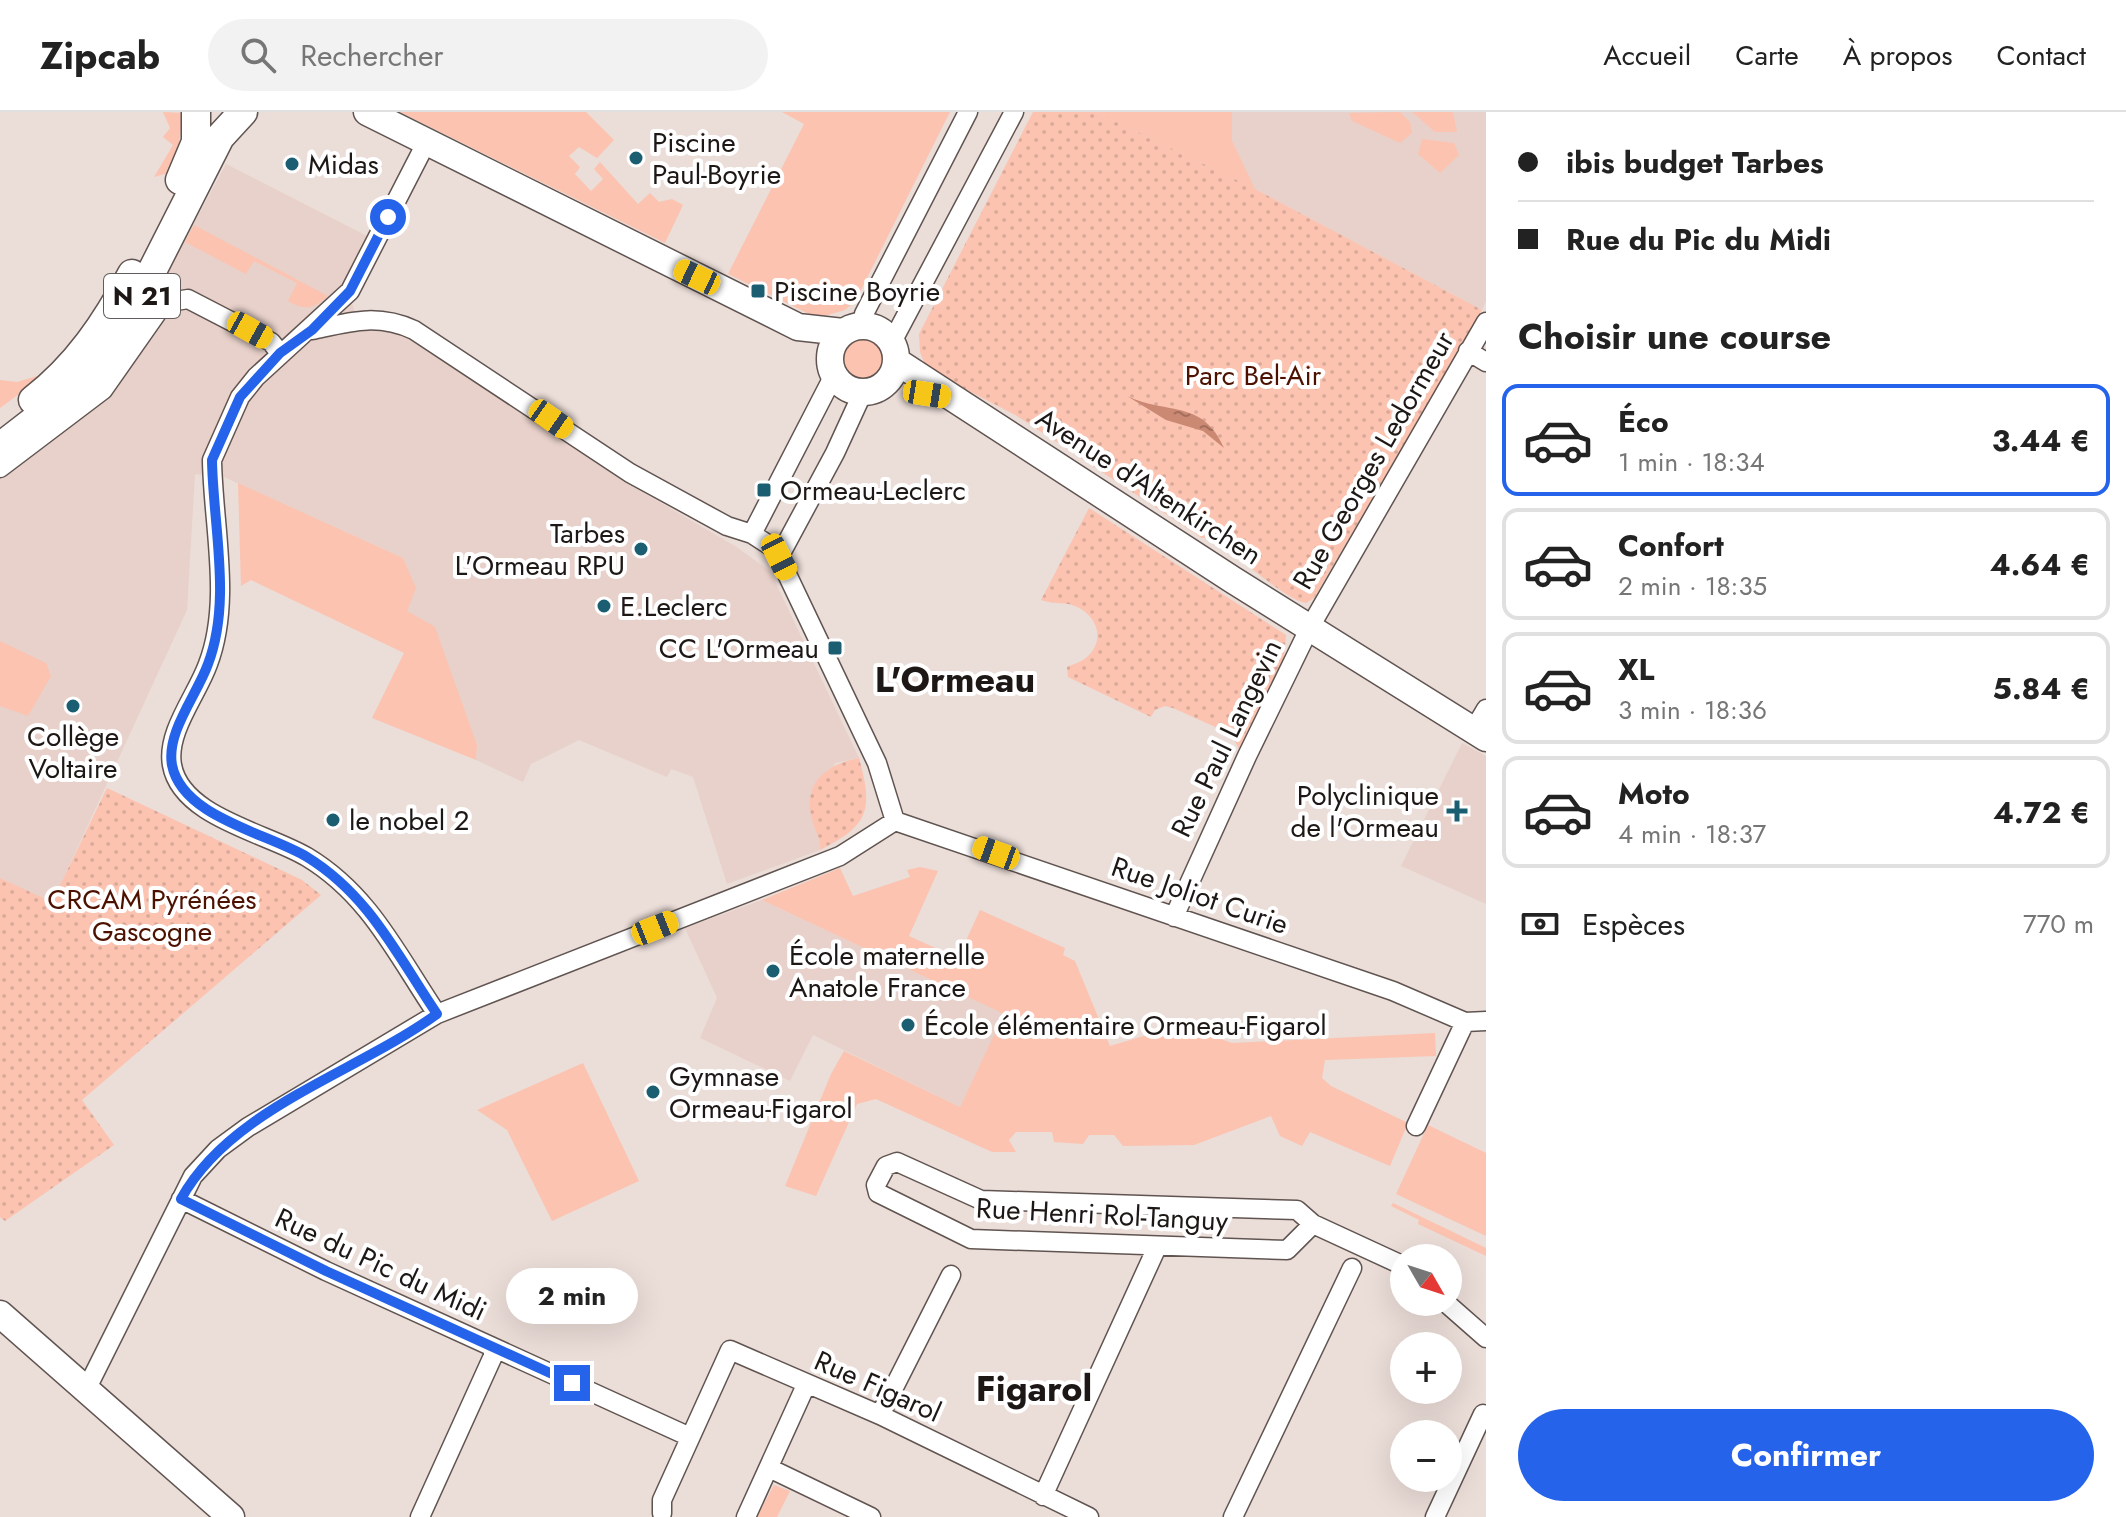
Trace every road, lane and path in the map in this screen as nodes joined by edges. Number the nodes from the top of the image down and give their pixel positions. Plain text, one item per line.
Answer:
1 (196, 112) edge
2 (243, 112) edge
3 (968, 112) edge
4 (1014, 112) edge
5 (365, 113) edge
6 (426, 143) junction
7 (350, 291) junction
8 (360, 319) junction
9 (1486, 322) edge
10 (798, 327) junction
11 (853, 329) junction
12 (312, 330) junction
13 (1468, 351) junction
14 (894, 352) junction
15 (280, 353) junction
16 (1486, 362) edge
17 (832, 367) junction
18 (872, 389) junction
19 (953, 399) junction
20 (0, 425) edge
21 (0, 447) edge
22 (0, 468) edge
23 (752, 534) junction
24 (779, 557) junction
25 (1310, 627) junction
26 (1482, 726) edge
27 (895, 821) junction
28 (1174, 917) junction
29 (437, 1014) junction
30 (1486, 1021) edge
31 (1465, 1022) junction
32 (1416, 1126) dead end
33 (181, 1199) junction
34 (1313, 1224) junction
35 (1157, 1247) junction
36 (1390, 1260) edge
37 (1352, 1268) dead end
38 (951, 1275) dead end
39 (0, 1314) edge
40 (1461, 1316) edge
41 (1486, 1338) edge
42 (493, 1347) junction
43 (806, 1385) junction
44 (86, 1390) junction
45 (1483, 1414) dead end
46 (880, 1415) junction
47 (690, 1437) junction
48 (769, 1468) junction
49 (1043, 1496) junction
50 (662, 1516) edge
51 (231, 1517) edge
52 (420, 1517) edge
53 (746, 1517) edge
54 (871, 1517) edge
55 (1089, 1517) edge
56 (1233, 1517) edge
57 (1435, 1517) edge

1 - 20 main road, N 21
2 - 21 main road, N 21
3 - 11 street
4 - 14 street
5 - 6 street
6 - 7 street
6 - 10 street
7 - 8 street
7 - 12 street
8 - 12 street
8 - 23 street
9 - 13 street, Rue Georges Ledormeur
10 - 11 street
10 - 17 street
11 - 14 street
11 - 17 street
12 - 15 street
13 - 16 street
13 - 25 street, Rue Georges Ledormeur
14 - 18 street
14 - 19 street, Avenue d'Altenkirchen
15 - 22 street
15 - 29 street
17 - 18 street
17 - 23 street
18 - 19 street, Avenue d'Altenkirchen
18 - 24 street
19 - 25 street, Avenue d'Altenkirchen
23 - 24 street
24 - 27 street
25 - 26 street, Avenue d'Altenkirchen
25 - 28 street, Rue Paul Langevin
27 - 28 street, Rue Joliot Curie
27 - 29 street
28 - 31 street, Rue Joliot Curie
29 - 33 street
30 - 31 street, Rue Joliot Curie
31 - 32 street
33 - 42 street, Rue du Pic du Midi
33 - 44 street
34 - 35 street, Rue Henri Rol-Tanguy
34 - 35 street, Rue Henri Rol-Tanguy
34 - 36 street, Rue Henri Rol-Tanguy
35 - 49 street
37 - 56 street
38 - 46 street
39 - 44 street
40 - 41 street
42 - 47 street, Rue du Pic du Midi
42 - 52 street
43 - 46 street, Rue Figarol
43 - 47 street, Rue Figarol
43 - 48 street
44 - 51 street
45 - 57 street
46 - 49 street, Rue Figarol
47 - 50 street
48 - 53 street
48 - 54 street
49 - 55 street, Rue Figarol

